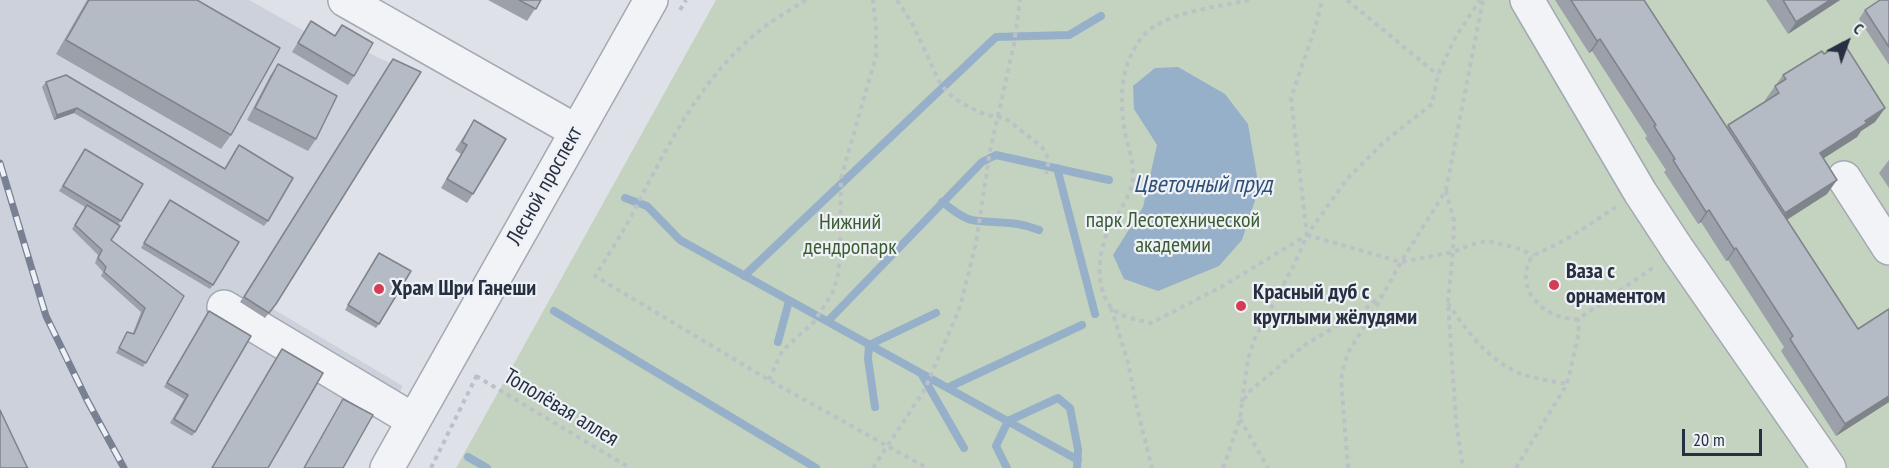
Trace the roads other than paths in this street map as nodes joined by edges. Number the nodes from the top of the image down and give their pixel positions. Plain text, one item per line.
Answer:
1 (345, 0) edge
2 (651, 0) edge
3 (1527, 0) edge
4 (576, 130) junction
5 (1844, 178) dead end
6 (1889, 248) edge
7 (224, 307) dead end
8 (413, 420) junction
9 (387, 468) edge
10 (1829, 468) edge

1 - 4 street
2 - 4 street, Лесной проспект
3 - 10 street
4 - 8 street, Лесной проспект
5 - 6 street
7 - 8 street
8 - 9 street, Лесной проспект

